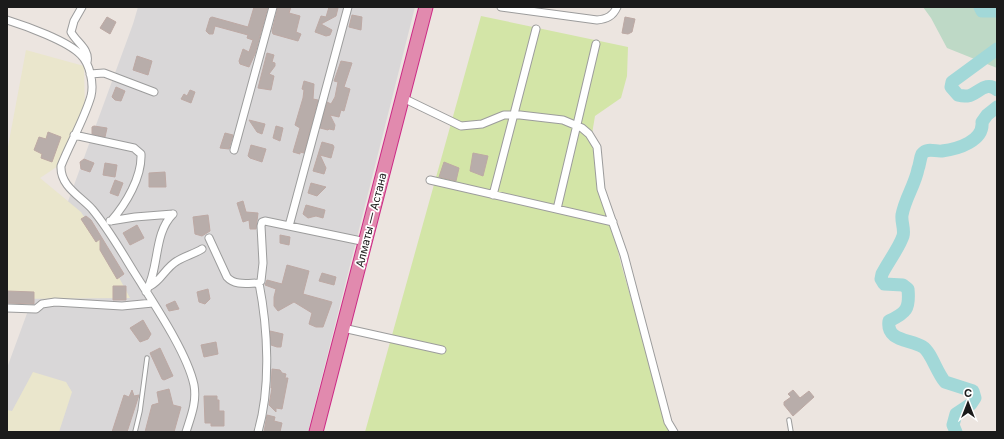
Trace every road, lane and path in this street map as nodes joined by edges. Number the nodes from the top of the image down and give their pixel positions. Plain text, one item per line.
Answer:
1 (82, 7) edge
2 (273, 7) edge
3 (348, 7) edge
4 (426, 7) edge
5 (501, 7) edge
6 (617, 7) edge
7 (7, 20) edge
8 (536, 29) dead end
9 (596, 44) dead end
10 (86, 64) junction
11 (90, 74) junction
12 (154, 92) dead end
13 (403, 98) junction
14 (512, 115) junction
15 (576, 125) junction
16 (74, 135) junction
17 (234, 150) dead end
18 (430, 180) dead end
19 (493, 195) junction
20 (557, 209) junction
21 (111, 221) junction
22 (613, 222) junction
23 (103, 224) junction
24 (289, 226) junction
25 (209, 238) dead end
26 (366, 242) junction
27 (202, 250) dead end
28 (259, 283) junction
29 (148, 289) junction
30 (153, 303) junction
31 (7, 308) edge
32 (343, 328) junction
33 (442, 350) dead end
34 (147, 358) dead end
35 (789, 420) dead end
36 (135, 432) edge
37 (186, 432) edge
38 (258, 432) edge
39 (316, 432) edge
40 (674, 432) edge
41 (791, 432) edge

1 - 10 street
2 - 17 street
3 - 24 street
4 - 13 highway, Алматы — Астана
5 - 6 street
7 - 10 street
8 - 14 street
9 - 15 street
10 - 11 street
11 - 12 street
11 - 16 street
13 - 14 street
13 - 26 highway, Алматы — Астана
14 - 15 street
14 - 19 street
15 - 20 street
15 - 22 street
16 - 21 street
16 - 23 street
18 - 19 street
19 - 20 street
20 - 22 street
21 - 23 street
21 - 29 street
22 - 40 street
23 - 29 street
24 - 26 street
24 - 28 street
25 - 28 street
26 - 32 highway, Алматы — Астана
27 - 29 street
28 - 38 street
29 - 30 street
30 - 31 street
30 - 37 street
32 - 33 street
32 - 39 highway, Алматы — Астана
34 - 36 lane
35 - 41 lane

